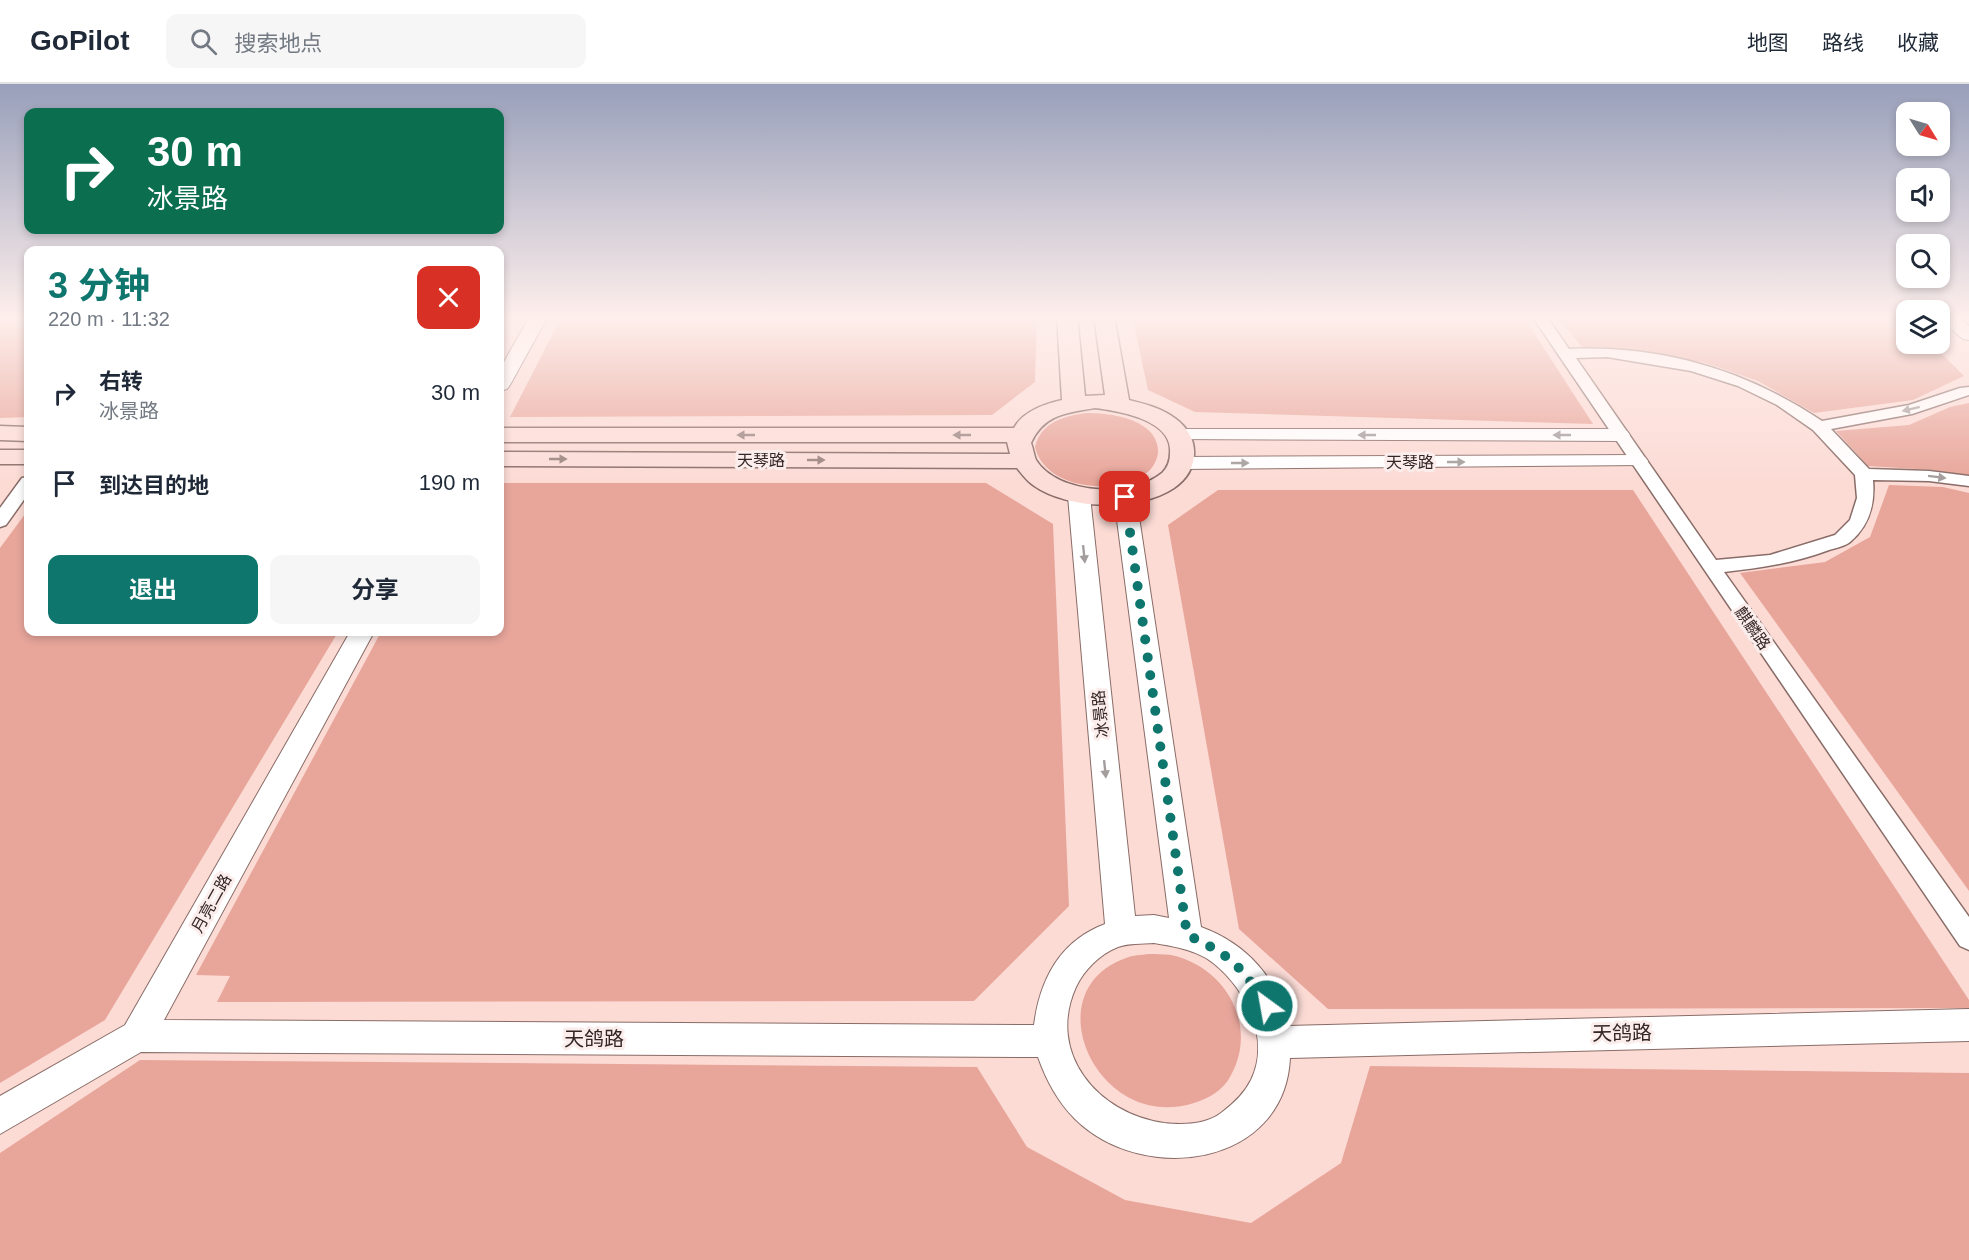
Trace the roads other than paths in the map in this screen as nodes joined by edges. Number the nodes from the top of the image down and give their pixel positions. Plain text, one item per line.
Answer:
1 (1071, 371) edge
2 (1113, 371) edge
3 (1577, 371) edge
4 (1707, 371) edge
5 (1966, 391) dead end
6 (1074, 403) junction
7 (1118, 403) junction
8 (1819, 426) junction
9 (0, 433) edge
10 (24, 434) edge
11 (504, 435) edge
12 (1021, 435) junction
13 (1178, 435) junction
14 (1620, 435) junction
15 (0, 457) edge
16 (24, 457) edge
17 (504, 459) edge
18 (1022, 461) junction
19 (1638, 461) junction
20 (1181, 463) junction
21 (1864, 474) junction
22 (1969, 482) edge
23 (24, 488) edge
24 (1079, 496) junction
25 (1125, 497) junction
26 (0, 521) edge
27 (1711, 567) junction
28 (360, 636) edge
29 (1122, 932) junction
30 (1187, 935) junction
31 (1969, 938) edge
32 (1969, 1024) edge
33 (137, 1036) junction
34 (1050, 1041) junction
35 (1275, 1042) junction
36 (0, 1116) edge

1 - 6 main road
2 - 7 main road
3 - 14 street, 麒麟路
4 - 8 street
5 -> 8 street
6 - 7 main road
6 - 12 main road
7 - 13 main road
8 - 21 street
9 - 10 main road
12 -> 11 main road, 天琴路
12 - 18 main road
14 -> 13 street, 天琴路
13 - 20 main road
14 - 19 street, 麒麟路
15 - 16 main road
17 -> 18 main road, 天琴路
18 - 24 main road
20 -> 19 street, 天琴路
19 - 27 street, 麒麟路
20 - 25 main road
21 -> 22 street
21 - 27 street
23 - 26 street
24 - 25 main road
24 -> 29 street, 冰景路
25 - 30 street
27 - 31 street, 麒麟路
28 - 33 street, 月亮二路
29 - 30 street
29 - 34 street
30 - 35 street
32 - 35 street, 天鸽路
33 - 34 street, 天鸽路
33 - 36 street
34 - 35 street

